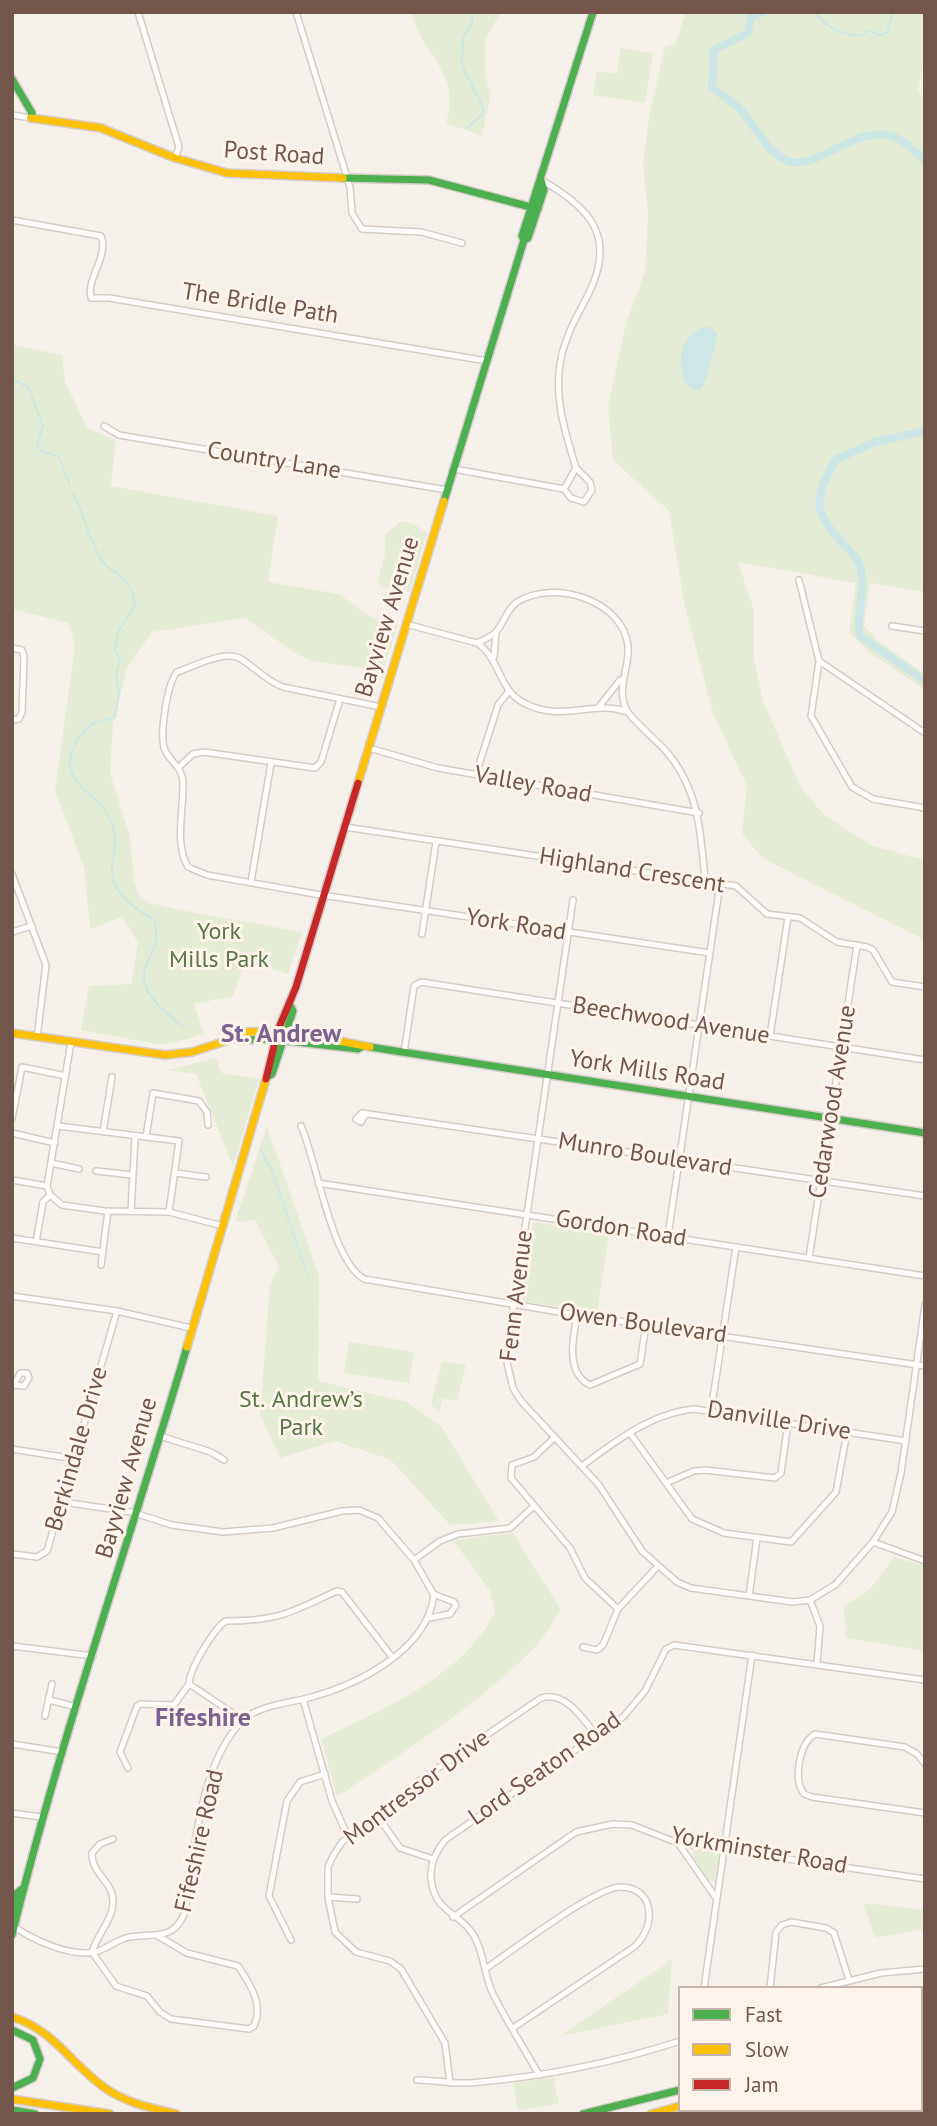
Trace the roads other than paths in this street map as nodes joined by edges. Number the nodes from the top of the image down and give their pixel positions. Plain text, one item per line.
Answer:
1 (138, 12) edge
2 (296, 12) edge
3 (593, 12) edge
4 (12, 79) edge
5 (12, 116) edge
6 (31, 118) junction
7 (176, 157) junction
8 (346, 178) junction
9 (541, 180) junction
10 (534, 209) junction
11 (12, 220) edge
12 (463, 243) dead end
13 (486, 361) junction
14 (104, 426) dead end
15 (576, 468) junction
16 (454, 469) junction
17 (564, 489) junction
18 (447, 490) junction
19 (799, 580) dead end
20 (407, 624) junction
21 (892, 626) dead end
22 (925, 631) edge
23 (496, 632) junction
24 (477, 643) junction
25 (12, 648) edge
26 (494, 658) junction
27 (819, 661) junction
28 (622, 678) junction
29 (509, 691) junction
30 (340, 699) junction
31 (381, 707) junction
32 (598, 708) junction
33 (627, 712) junction
34 (12, 720) edge
35 (925, 733) edge
36 (369, 748) junction
37 (271, 763) junction
38 (179, 767) junction
39 (476, 774) junction
40 (925, 808) edge
41 (699, 813) junction
42 (345, 827) junction
43 (436, 842) junction
44 (12, 874) edge
45 (705, 881) junction
46 (251, 882) junction
47 (720, 884) junction
48 (324, 896) junction
49 (573, 900) dead end
50 (425, 911) junction
51 (788, 917) junction
52 (32, 926) junction
53 (12, 932) edge
54 (568, 933) junction
55 (422, 934) dead end
56 (857, 945) junction
57 (709, 953) junction
58 (925, 987) edge
59 (557, 1003) junction
60 (290, 1005) junction
61 (699, 1024) junction
62 (278, 1030) junction
63 (287, 1031) junction
64 (12, 1033) edge
65 (770, 1036) junction
66 (37, 1037) junction
67 (238, 1037) junction
68 (280, 1040) junction
69 (71, 1042) junction
70 (363, 1046) junction
71 (842, 1047) junction
72 (404, 1053) junction
73 (925, 1060) edge
74 (546, 1075) junction
75 (66, 1076) junction
76 (112, 1077) dead end
77 (689, 1096) junction
78 (365, 1115) dead end
79 (12, 1118) edge
80 (830, 1119) junction
81 (208, 1125) dead end
82 (58, 1126) junction
83 (301, 1126) dead end
84 (103, 1132) junction
85 (12, 1133) edge
86 (925, 1133) edge
87 (146, 1137) junction
88 (135, 1138) junction
89 (538, 1139) junction
90 (55, 1143) junction
91 (679, 1160) junction
92 (51, 1163) junction
93 (79, 1169) dead end
94 (96, 1171) dead end
95 (175, 1173) junction
96 (132, 1175) junction
97 (206, 1177) dead end
98 (12, 1180) edge
99 (821, 1181) junction
100 (318, 1183) junction
101 (47, 1186) junction
102 (50, 1195) junction
103 (925, 1196) edge
104 (108, 1211) junction
105 (131, 1211) junction
106 (169, 1212) junction
107 (527, 1214) junction
108 (223, 1226) junction
109 (668, 1236) junction
110 (12, 1238) edge
111 (36, 1242) junction
112 (736, 1247) junction
113 (103, 1252) junction
114 (809, 1258) junction
115 (101, 1265) dead end
116 (925, 1276) edge
117 (12, 1296) edge
118 (513, 1304) junction
119 (925, 1306) edge
120 (117, 1311) junction
121 (577, 1315) junction
122 (646, 1325) junction
123 (191, 1328) junction
124 (723, 1336) junction
125 (917, 1365) junction
126 (925, 1366) edge
127 (711, 1411) junction
128 (788, 1423) junction
129 (847, 1432) junction
130 (630, 1433) junction
131 (160, 1436) junction
132 (555, 1437) junction
133 (906, 1441) junction
134 (12, 1449) edge
135 (75, 1459) junction
136 (224, 1460) dead end
137 (582, 1466) junction
138 (666, 1483) junction
139 (63, 1502) junction
140 (533, 1507) junction
141 (138, 1514) junction
142 (757, 1538) junction
143 (873, 1542) junction
144 (12, 1553) edge
145 (414, 1560) junction
146 (925, 1561) edge
147 (658, 1566) junction
148 (433, 1594) junction
149 (749, 1596) junction
150 (810, 1600) junction
151 (618, 1609) junction
152 (429, 1618) junction
153 (12, 1646) edge
154 (583, 1647) dead end
155 (752, 1655) junction
156 (93, 1656) junction
157 (392, 1657) junction
158 (817, 1664) junction
159 (925, 1680) edge
160 (189, 1684) junction
161 (52, 1685) dead end
162 (303, 1699) junction
163 (49, 1700) junction
164 (77, 1707) junction
165 (45, 1716) dead end
166 (243, 1720) junction
167 (596, 1735) junction
168 (12, 1744) edge
169 (63, 1752) junction
170 (925, 1764) edge
171 (128, 1768) dead end
172 (325, 1774) junction
173 (12, 1813) edge
174 (925, 1813) edge
175 (41, 1817) junction
176 (379, 1818) junction
177 (348, 1837) junction
178 (113, 1839) dead end
179 (678, 1843) junction
180 (724, 1850) junction
181 (433, 1859) junction
182 (925, 1879) edge
183 (22, 1889) junction
184 (328, 1897) junction
185 (357, 1899) dead end
186 (716, 1899) junction
187 (12, 1909) edge
188 (453, 1917) junction
189 (13, 1929) edge
190 (158, 1936) junction
191 (290, 1940) dead end
192 (92, 1952) junction
193 (485, 1969) junction
194 (925, 1969) edge
195 (849, 1980) junction
196 (704, 1986) edge
197 (770, 1986) edge
198 (828, 1986) edge
199 (14, 2017) edge
200 (513, 2028) junction
201 (12, 2030) edge
202 (678, 2042) edge
203 (539, 2075) junction
204 (417, 2080) dead end
205 (450, 2083) junction
206 (12, 2088) edge
207 (678, 2090) edge
208 (12, 2099) edge
209 (678, 2107) edge
210 (12, 2110) edge
211 (35, 2114) edge
212 (110, 2114) edge
213 (176, 2114) edge
214 (583, 2114) edge
215 (651, 2114) edge

1 - 7 street
2 - 8 street
3 - 9 main road, Bayview Avenue
4 - 6 main road
5 - 6 street, Post Road
6 - 7 main road, Post Road
7 - 8 main road, Post Road
8 - 10 main road, Post Road
8 - 12 street
9 - 10 main road, Bayview Avenue
9 - 15 street
10 - 13 main road, Bayview Avenue
11 - 13 street, The Bridle Path
13 - 16 main road, Bayview Avenue
14 - 18 street, Country Lane
15 - 17 street
15 - 17 street
16 - 17 street
16 - 18 main road, Bayview Avenue
18 - 20 main road, Bayview Avenue
19 - 27 street
20 - 24 street
20 - 31 main road, Bayview Avenue
21 - 22 street
23 - 24 street
23 - 26 street
23 - 28 street
24 - 26 street
25 - 34 street
26 - 29 street
27 - 35 street
27 - 40 street
28 - 32 street
28 - 33 street
29 - 32 street
29 - 39 street
30 - 31 street
30 - 37 street
30 - 38 street
31 - 36 main road, Bayview Avenue
32 - 33 street
33 - 41 street
36 - 39 street, Valley Road
36 - 42 main road, Bayview Avenue
37 - 38 street
37 - 46 street
38 - 46 street, York Road
39 - 41 street, Valley Road
41 - 45 street
42 - 43 street, Highland Crescent
42 - 48 main road, Bayview Avenue
43 - 45 street, Highland Crescent
43 - 50 street
44 - 52 street
45 - 47 street, Highland Crescent
46 - 48 street, York Road
47 - 51 street, Highland Crescent
47 - 57 street
48 - 50 street, York Road
48 - 60 main road, Bayview Avenue
49 - 54 street, Fenn Avenue
50 - 54 street, York Road
50 - 55 street
51 - 56 street, Highland Crescent
51 - 65 street
52 - 53 street
52 - 66 street
54 - 57 street, York Road
54 - 59 street, Fenn Avenue
56 - 58 street, Highland Crescent
56 - 71 street, Cedarwood Avenue
57 - 61 street
59 - 61 street, Beechwood Avenue
59 - 72 street, Beechwood Avenue
59 - 74 street, Fenn Avenue
60 - 62 main road, Bayview Avenue
60 - 63 main road, Bayview Avenue
61 - 65 street, Beechwood Avenue
61 - 77 street
62 - 63 main road, York Mills Road
62 - 67 main road, York Mills Road
62 - 68 main road, Bayview Avenue
63 - 68 main road, Bayview Avenue
63 - 70 main road, York Mills Road
64 - 66 main road, York Mills Road
65 - 71 street, Beechwood Avenue
66 - 69 main road, York Mills Road
67 - 68 main road, York Mills Road
67 - 69 main road, York Mills Road
68 - 70 main road, York Mills Road
68 - 108 main road, Bayview Avenue
69 - 75 street
70 - 72 main road, York Mills Road
71 - 73 street, Beechwood Avenue
71 - 80 street, Cedarwood Avenue
72 - 74 main road, York Mills Road
74 - 77 main road, York Mills Road
74 - 89 street, Fenn Avenue
75 - 79 street
75 - 82 street
76 - 84 street
77 - 80 main road, York Mills Road
77 - 91 street
78 - 89 street, Munro Boulevard
80 - 86 main road, York Mills Road
80 - 99 street, Cedarwood Avenue
81 - 87 street
82 - 84 street
82 - 90 street
83 - 100 street, Owen Boulevard
84 - 88 street
85 - 90 street
87 - 88 street
87 - 95 street
88 - 96 street
89 - 91 street, Munro Boulevard
89 - 107 street, Fenn Avenue
90 - 92 street
91 - 99 street, Munro Boulevard
91 - 109 street
92 - 93 street
92 - 101 street
94 - 96 street
95 - 97 street
95 - 106 street
96 - 105 street
98 - 101 street
99 - 103 street, Munro Boulevard
99 - 114 street, Cedarwood Avenue
100 - 107 street, Gordon Road
100 - 118 street, Owen Boulevard
101 - 102 street
102 - 104 street
102 - 111 street
104 - 105 street
104 - 113 street
105 - 106 street
106 - 108 street
107 - 109 street, Gordon Road
107 - 118 street, Fenn Avenue
108 - 123 main road, Bayview Avenue
109 - 112 street, Gordon Road
110 - 111 street
111 - 113 street
112 - 114 street, Gordon Road
112 - 124 street
113 - 115 street
114 - 116 street, Gordon Road
117 - 120 street
118 - 121 street, Owen Boulevard
118 - 132 street, Fenn Avenue
119 - 125 street
120 - 123 street
120 - 135 street, Berkindale Drive
121 - 122 street, Owen Boulevard
121 - 122 street
122 - 124 street, Owen Boulevard
123 - 131 main road, Bayview Avenue
124 - 125 street, Owen Boulevard
124 - 127 street
125 - 126 street, Owen Boulevard
125 - 133 street
127 - 128 street, Danville Drive
127 - 130 street, Danville Drive
128 - 129 street, Danville Drive
128 - 138 street
129 - 133 street, Danville Drive
129 - 142 street
130 - 137 street, Danville Drive
130 - 138 street
131 - 136 street
131 - 141 main road, Bayview Avenue
132 - 137 street, Fenn Avenue
132 - 140 street
133 - 143 street
134 - 135 street
135 - 139 street, Berkindale Drive
137 - 147 street, Fenn Avenue
138 - 142 street
139 - 141 street
139 - 144 street, Berkindale Drive
140 - 145 street
140 - 151 street
141 - 145 street
141 - 156 main road, Bayview Avenue
142 - 149 street
143 - 146 street
143 - 150 street
145 - 148 street
147 - 149 street, Fenn Avenue
147 - 151 street
148 - 152 street
148 - 152 street
149 - 150 street, Fenn Avenue
150 - 158 street
151 - 154 street
152 - 157 street
153 - 156 street
155 - 158 street, Lord Seaton Road
155 - 167 street, Lord Seaton Road
155 - 180 street
156 - 164 main road, Bayview Avenue
157 - 160 street
157 - 162 street
158 - 159 street, Lord Seaton Road
160 - 166 street
160 - 171 street
161 - 163 street
162 - 166 street
162 - 172 street
163 - 164 street
163 - 165 street
164 - 169 main road, Bayview Avenue
166 - 190 street, Fifeshire Road
167 - 176 street, Montressor Drive
167 - 181 street, Lord Seaton Road
168 - 169 street
169 - 175 main road, Bayview Avenue
170 - 174 street
172 - 177 street
172 - 191 street
173 - 175 street
175 - 183 main road, Bayview Avenue
176 - 177 street, Montressor Drive
176 - 181 street
177 - 184 street, Montressor Drive
178 - 192 street
179 - 180 street, Yorkminster Road
179 - 186 street
179 - 188 street, Yorkminster Road
180 - 182 street, Yorkminster Road
180 - 186 street
181 - 188 street
183 - 187 main road, Bayview Avenue
183 - 189 main road, Bayview Avenue
184 - 185 street
184 - 205 street, Montressor Drive
186 - 196 street
188 - 193 street
189 - 192 street
190 - 192 street, Fifeshire Road
190 - 192 street
193 - 200 street
193 - 200 street
194 - 195 street
195 - 197 street
195 - 198 street
199 - 213 main road
200 - 203 street
201 - 206 main road
202 - 203 street
203 - 205 street
204 - 205 street
207 - 214 main road
208 - 212 main road
209 - 215 main road
210 - 211 main road

